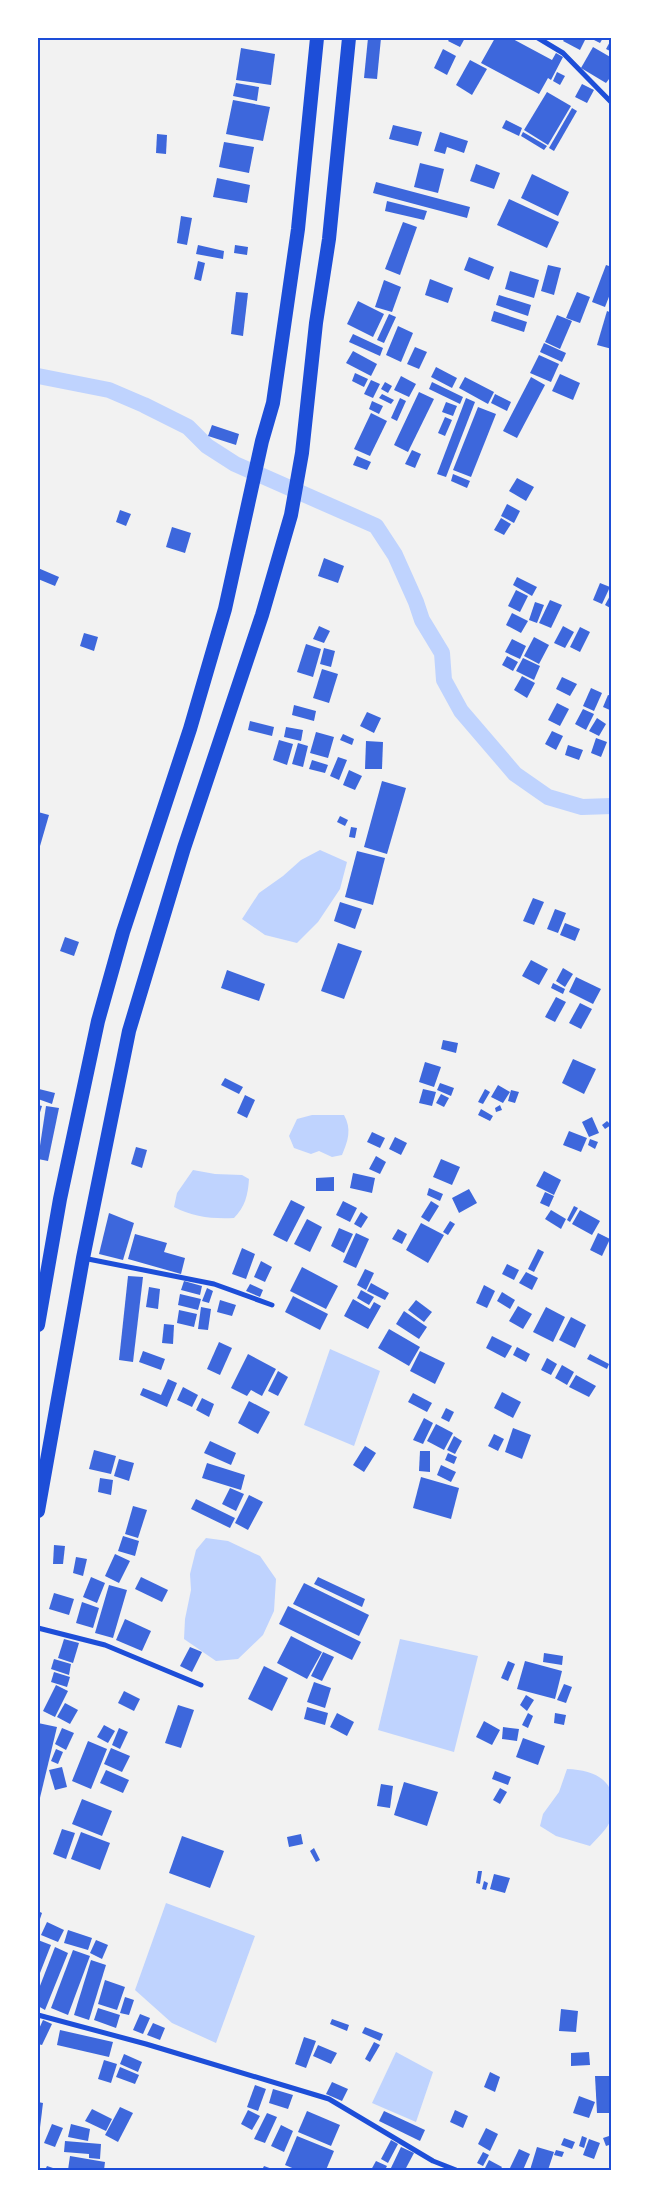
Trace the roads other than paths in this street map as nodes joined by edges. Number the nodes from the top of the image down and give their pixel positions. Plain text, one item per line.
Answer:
1 (317, 38) edge
2 (349, 38) edge
3 (538, 38) edge
4 (612, 103) edge
5 (83, 1258) junction
6 (272, 1305) dead end
7 (38, 1325) edge
8 (38, 1511) edge
9 (38, 1628) edge
10 (201, 1685) dead end
11 (38, 2015) edge
12 (456, 2170) edge

1 - 7 highway
2 - 5 highway
3 - 4 street
5 - 6 street
5 - 8 highway
9 - 10 street
11 - 12 street

